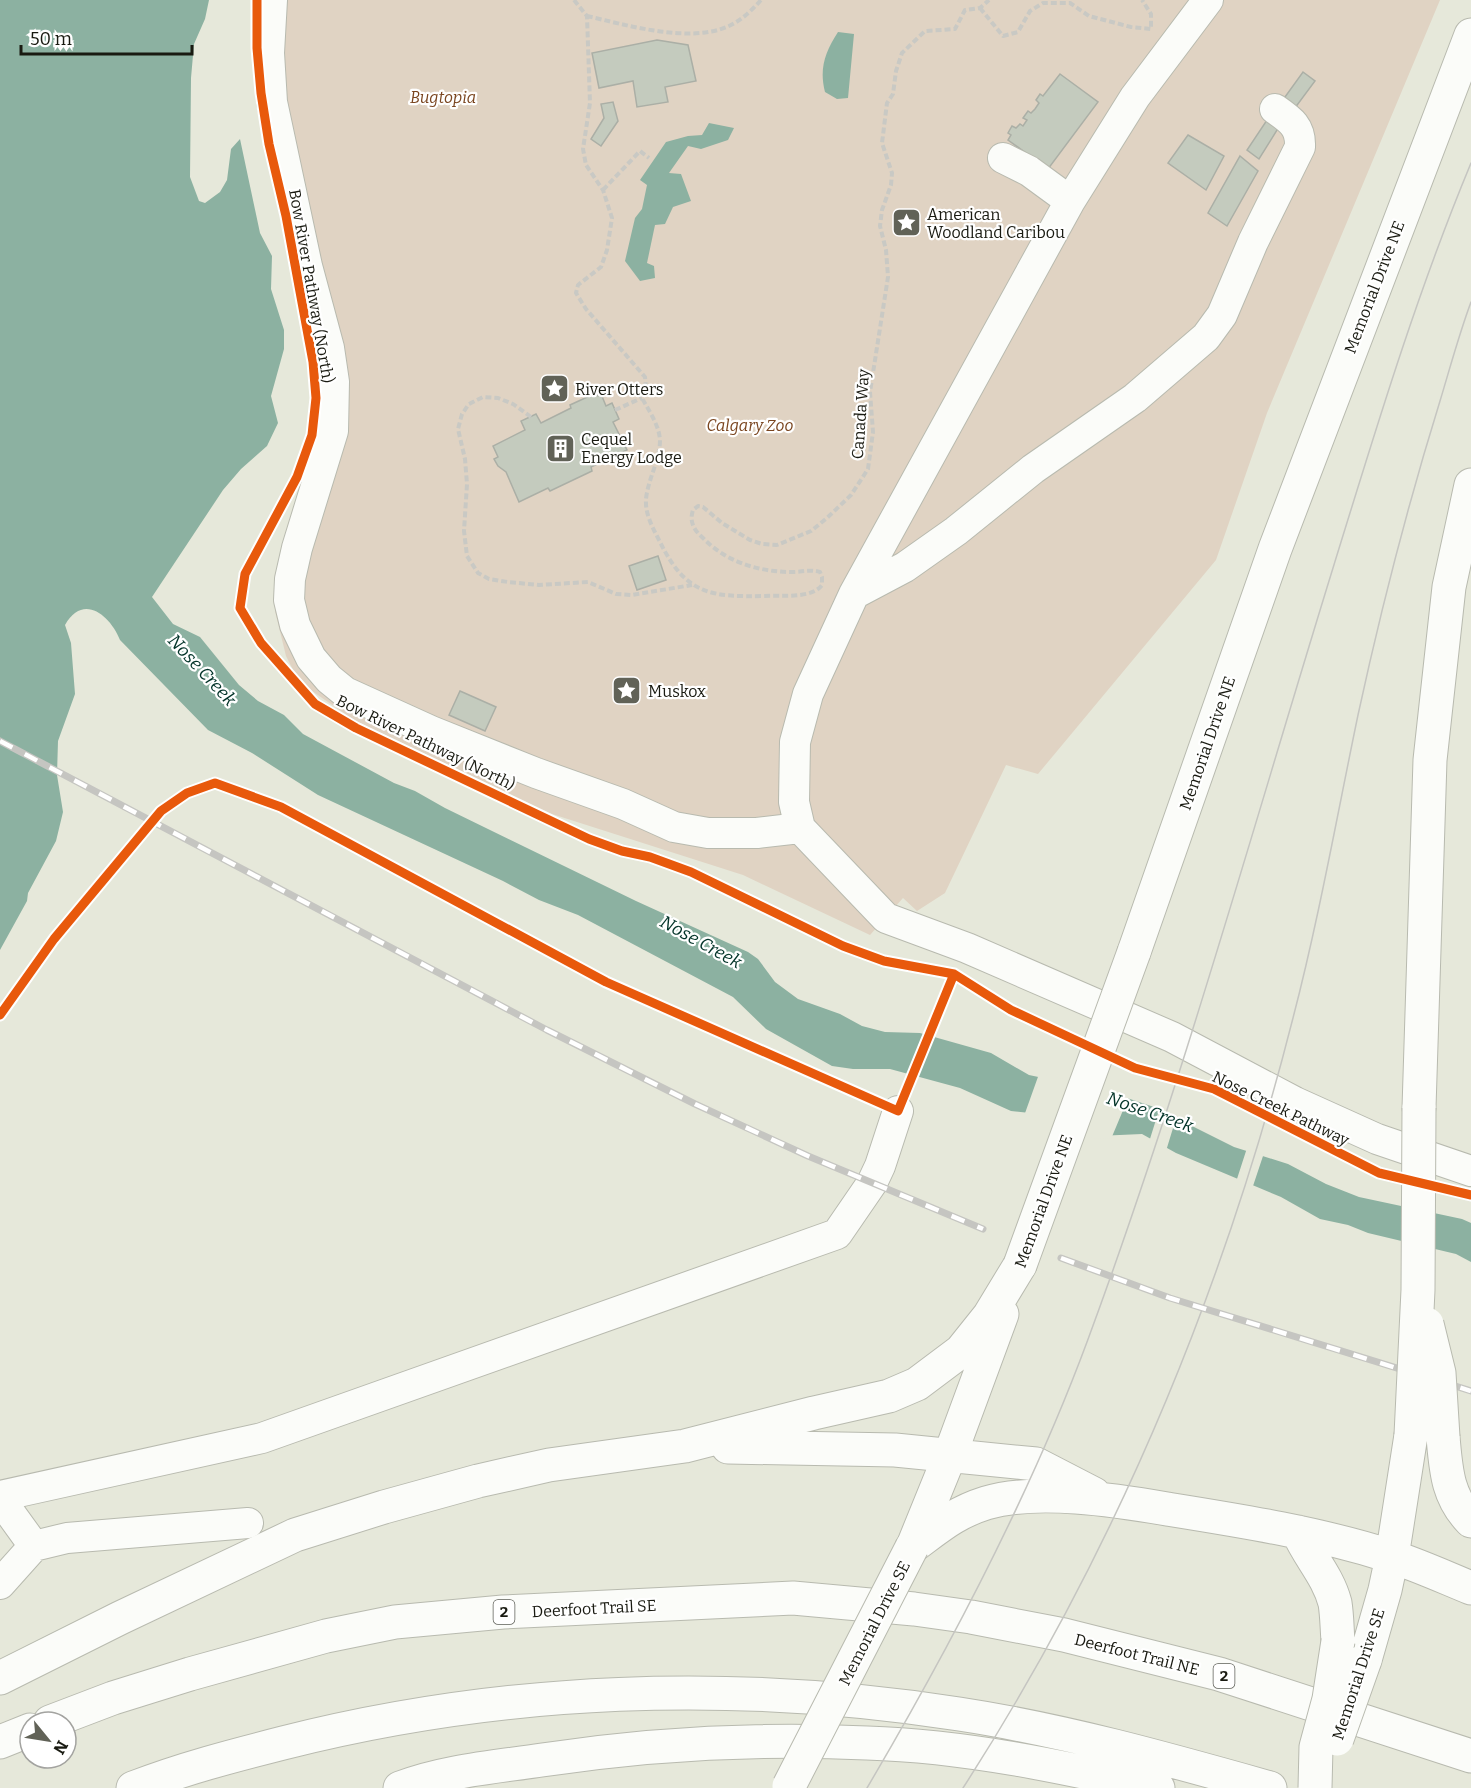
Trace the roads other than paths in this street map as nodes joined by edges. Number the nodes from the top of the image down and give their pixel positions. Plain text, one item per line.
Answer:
1 (272, 0) edge
2 (1208, 0) edge
3 (1471, 34) edge
4 (1275, 110) dead end
5 (1003, 158) dead end
6 (1070, 201) junction
7 (1471, 485) edge
8 (854, 594) junction
9 (800, 828) junction
10 (898, 1111) dead end
11 (1471, 1171) edge
12 (1020, 1265) junction
13 (1418, 1290) junction
14 (685, 1446) junction
15 (950, 1455) junction
16 (0, 1497) edge
17 (1104, 1499) junction
18 (1471, 1521) edge
19 (248, 1523) dead end
20 (1298, 1532) junction
21 (33, 1546) junction
22 (912, 1547) junction
23 (1392, 1557) junction
24 (0, 1584) edge
25 (1471, 1588) edge
26 (971, 1617) joint
27 (0, 1678) edge
28 (78, 1711) edge
29 (18, 1735) edge
30 (0, 1742) edge
31 (1471, 1756) edge
32 (788, 1787) edge
33 (133, 1788) edge
34 (400, 1788) edge
35 (1158, 1788) edge
36 (1270, 1788) edge
37 (1316, 1788) edge

1 - 9 lane
2 - 6 lane
3 - 12 highway, Memorial Drive NE, bridge
4 - 8 lane
5 - 6 lane
6 - 8 lane
7 - 13 highway, bridge
8 - 9 lane
9 - 11 lane
10 - 16 lane
12 - 14 highway
12 - 15 highway, Memorial Drive NE
13 - 18 highway, bridge
13 - 23 highway, bridge
14 - 15 highway
14 - 27 highway
15 - 17 highway
15 - 22 highway, Memorial Drive SE
16 - 21 lane
17 - 20 highway
17 - 22 highway
19 - 21 lane
20 - 23 highway
20 - 37 highway, bridge
21 - 24 lane
22 - 32 highway, Memorial Drive SE, bridge
23 - 25 highway
23 - 37 highway, Memorial Drive SE, bridge
26 - 28 highway, Deerfoot Trail SE / 2
26 - 31 highway, Deerfoot Trail NE / 2
29 - 30 highway
33 - 36 highway
34 - 35 highway

